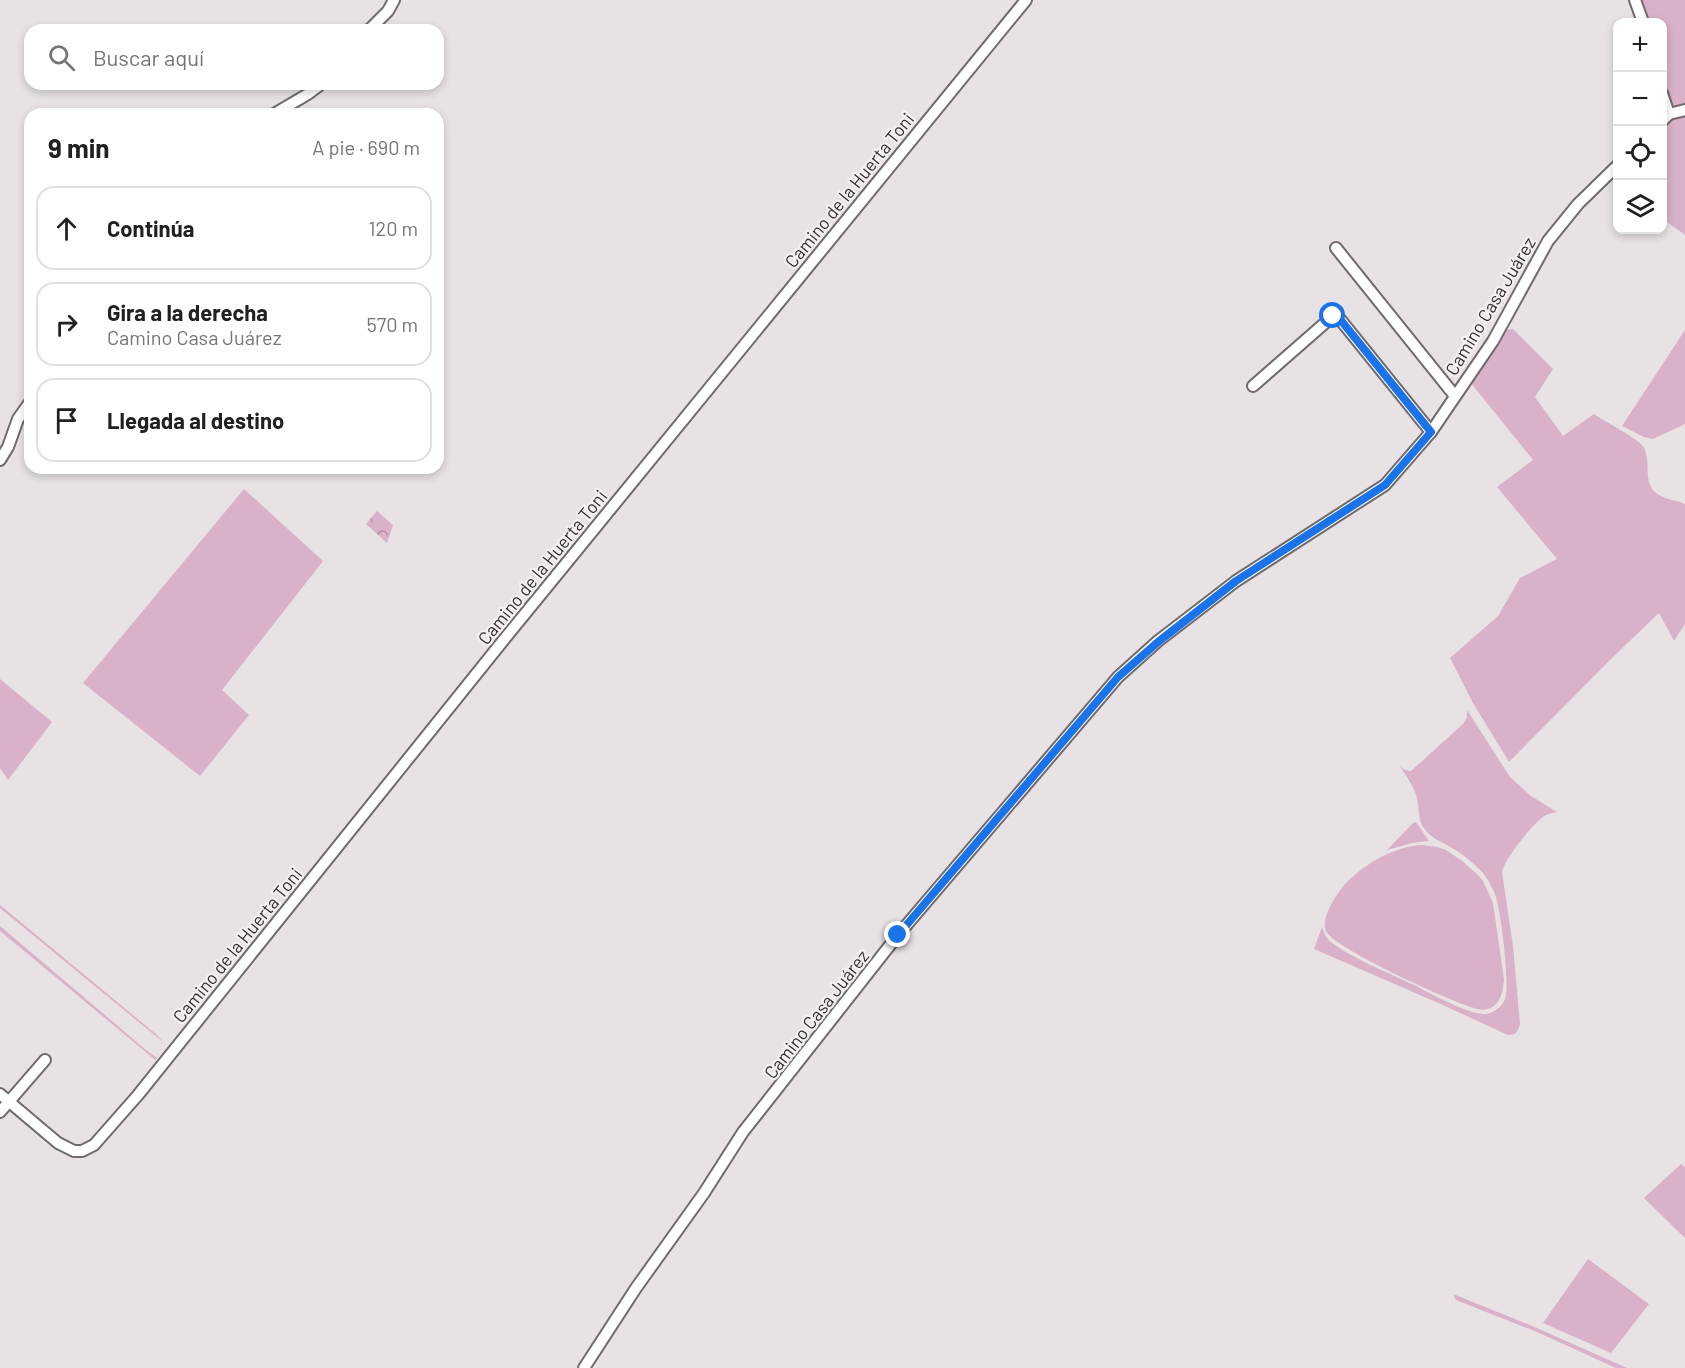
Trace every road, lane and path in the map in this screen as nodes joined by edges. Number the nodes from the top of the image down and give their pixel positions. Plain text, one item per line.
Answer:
1 (394, 0) edge
2 (1026, 0) edge
3 (1635, 0) edge
4 (1642, 18) edge
5 (375, 24) edge
6 (313, 90) edge
7 (284, 108) edge
8 (1685, 110) edge
9 (1667, 118) edge
10 (1613, 169) edge
11 (1336, 248) dead end
12 (1253, 386) dead end
13 (1455, 396) junction
14 (24, 410) edge
15 (1431, 432) junction
16 (0, 459) edge
17 (45, 1060) dead end
18 (4, 1098) edge
19 (0, 1112) edge
20 (584, 1368) edge

1 - 5 street
2 - 18 street, Camino de la Huerta Toni
3 - 4 street
6 - 7 street
8 - 9 street
10 - 13 street, Camino Casa Juárez
11 - 13 street
12 - 15 street
13 - 15 street, Camino Casa Juárez
14 - 16 street
15 - 20 street, Camino Casa Juárez
17 - 18 street
18 - 19 street

